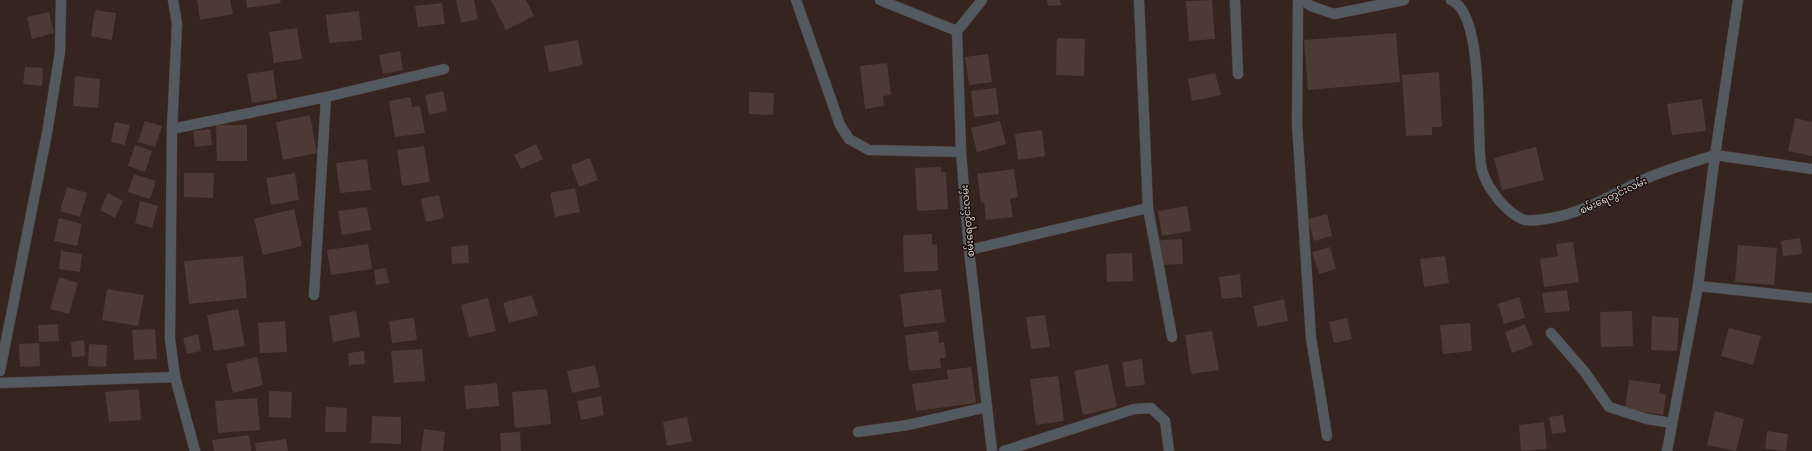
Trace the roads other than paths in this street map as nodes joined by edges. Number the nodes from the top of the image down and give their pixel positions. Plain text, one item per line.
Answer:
1 (61, 0) edge
2 (173, 0) edge
3 (796, 0) edge
4 (880, 0) edge
5 (982, 0) edge
6 (1139, 0) edge
7 (1235, 0) edge
8 (1298, 0) edge
9 (1302, 0) edge
10 (1404, 0) edge
11 (1451, 0) edge
12 (1738, 0) edge
13 (957, 30) junction
14 (444, 69) dead end
15 (1238, 74) dead end
16 (326, 97) junction
17 (172, 128) junction
18 (961, 152) junction
19 (1715, 155) junction
20 (1812, 169) edge
21 (1148, 208) junction
22 (969, 250) junction
23 (1698, 286) junction
24 (314, 295) dead end
25 (1812, 298) edge
26 (1551, 333) dead end
27 (1172, 338) dead end
28 (0, 371) edge
29 (175, 377) junction
30 (0, 382) edge
31 (987, 408) junction
32 (1672, 423) junction
33 (858, 432) dead end
34 (1327, 436) dead end
35 (195, 451) edge
36 (992, 451) edge
37 (1004, 451) edge
38 (1169, 451) edge
39 (1667, 451) edge

1 - 28 street
2 - 17 street
3 - 18 street
4 - 13 street
5 - 13 street
6 - 21 street
7 - 15 street
8 - 34 street
9 - 10 street
11 - 19 street, စမ်းရေတွင်းလမ်း
12 - 19 street
13 - 18 street, စမ်းရေတွင်းလမ်း
14 - 16 street
16 - 17 street
16 - 24 street
17 - 29 street
18 - 22 street, စမ်းရေတွင်းလမ်း
19 - 20 street
19 - 23 street
21 - 22 street
21 - 27 street
22 - 31 street, စမ်းရေတွင်းလမ်း
23 - 25 street
23 - 32 street
26 - 32 street
29 - 30 street
29 - 35 street
31 - 33 street
31 - 36 street, စမ်းရေတွင်းလမ်း
32 - 39 street
37 - 38 street

